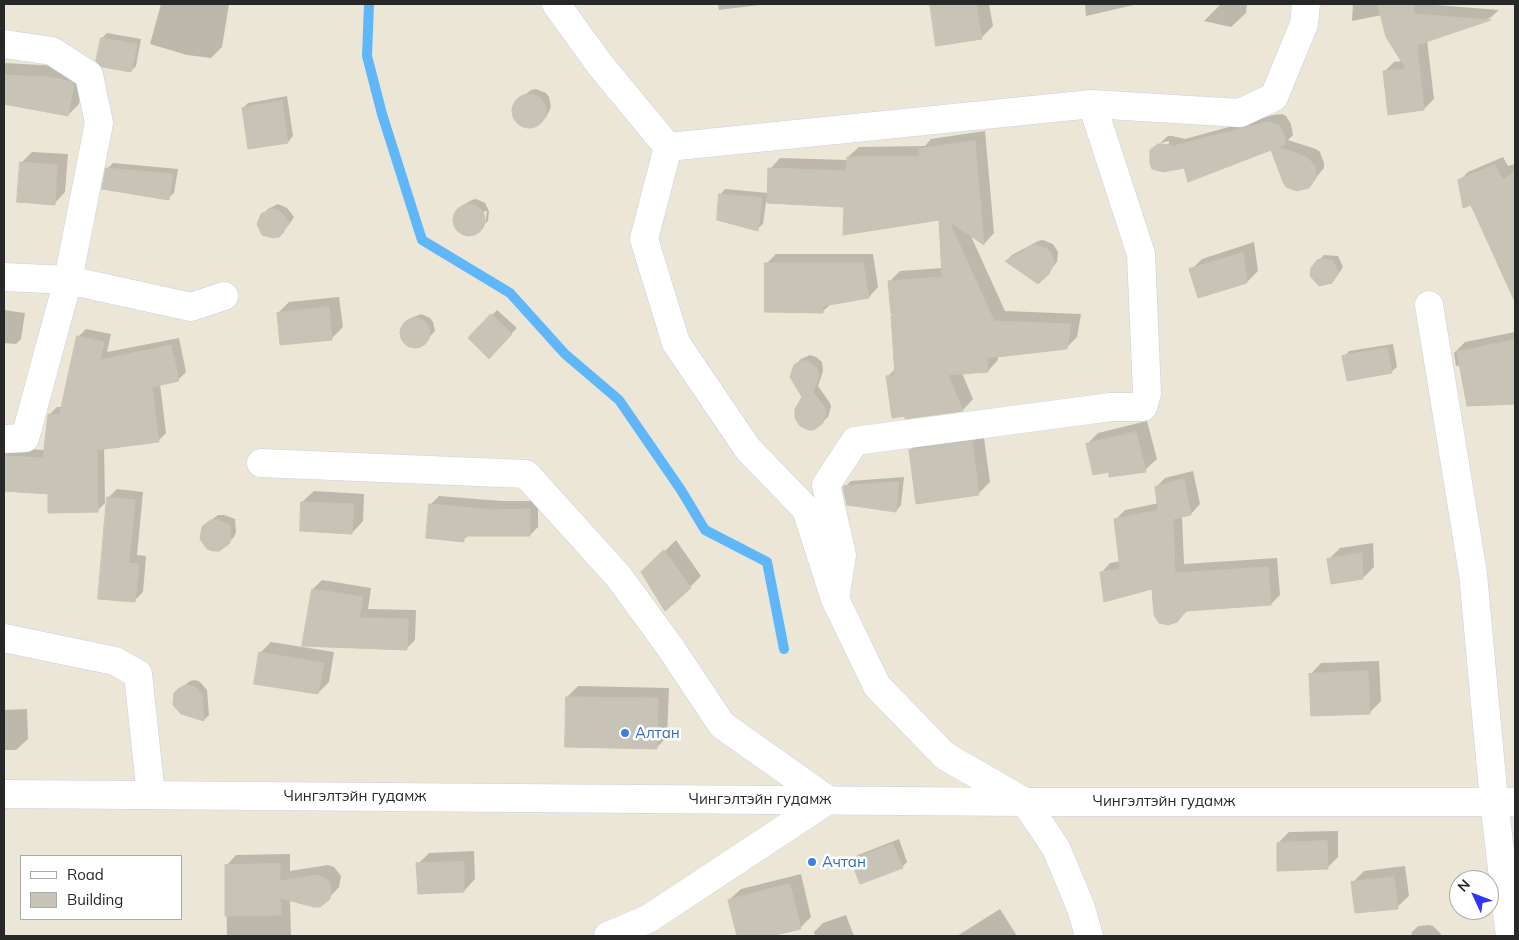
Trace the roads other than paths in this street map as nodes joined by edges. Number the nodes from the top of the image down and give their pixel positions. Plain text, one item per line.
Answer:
1 (556, 4) edge
2 (1306, 4) edge
3 (4, 44) edge
4 (1092, 104) junction
5 (668, 147) junction
6 (4, 277) edge
7 (68, 280) junction
8 (224, 296) dead end
9 (1428, 305) dead end
10 (4, 438) edge
11 (261, 464) dead end
12 (835, 599) junction
13 (4, 638) edge
14 (4, 794) edge
15 (151, 795) junction
16 (828, 800) junction
17 (1505, 801) edge
18 (1025, 802) junction
19 (608, 936) edge
20 (1089, 936) edge
21 (1510, 936) edge

1 - 5 street
2 - 4 street
3 - 7 street
4 - 5 street
4 - 12 street
5 - 12 street
6 - 7 street
7 - 8 street
7 - 10 street
9 - 17 street
11 - 16 street
12 - 18 street
13 - 15 street
14 - 15 street, Чингэлтэйн гудамж
15 - 16 street, Чингэлтэйн гудамж
16 - 18 street, Чингэлтэйн гудамж
16 - 19 street
17 - 18 street, Чингэлтэйн гудамж
17 - 21 street
18 - 20 street

